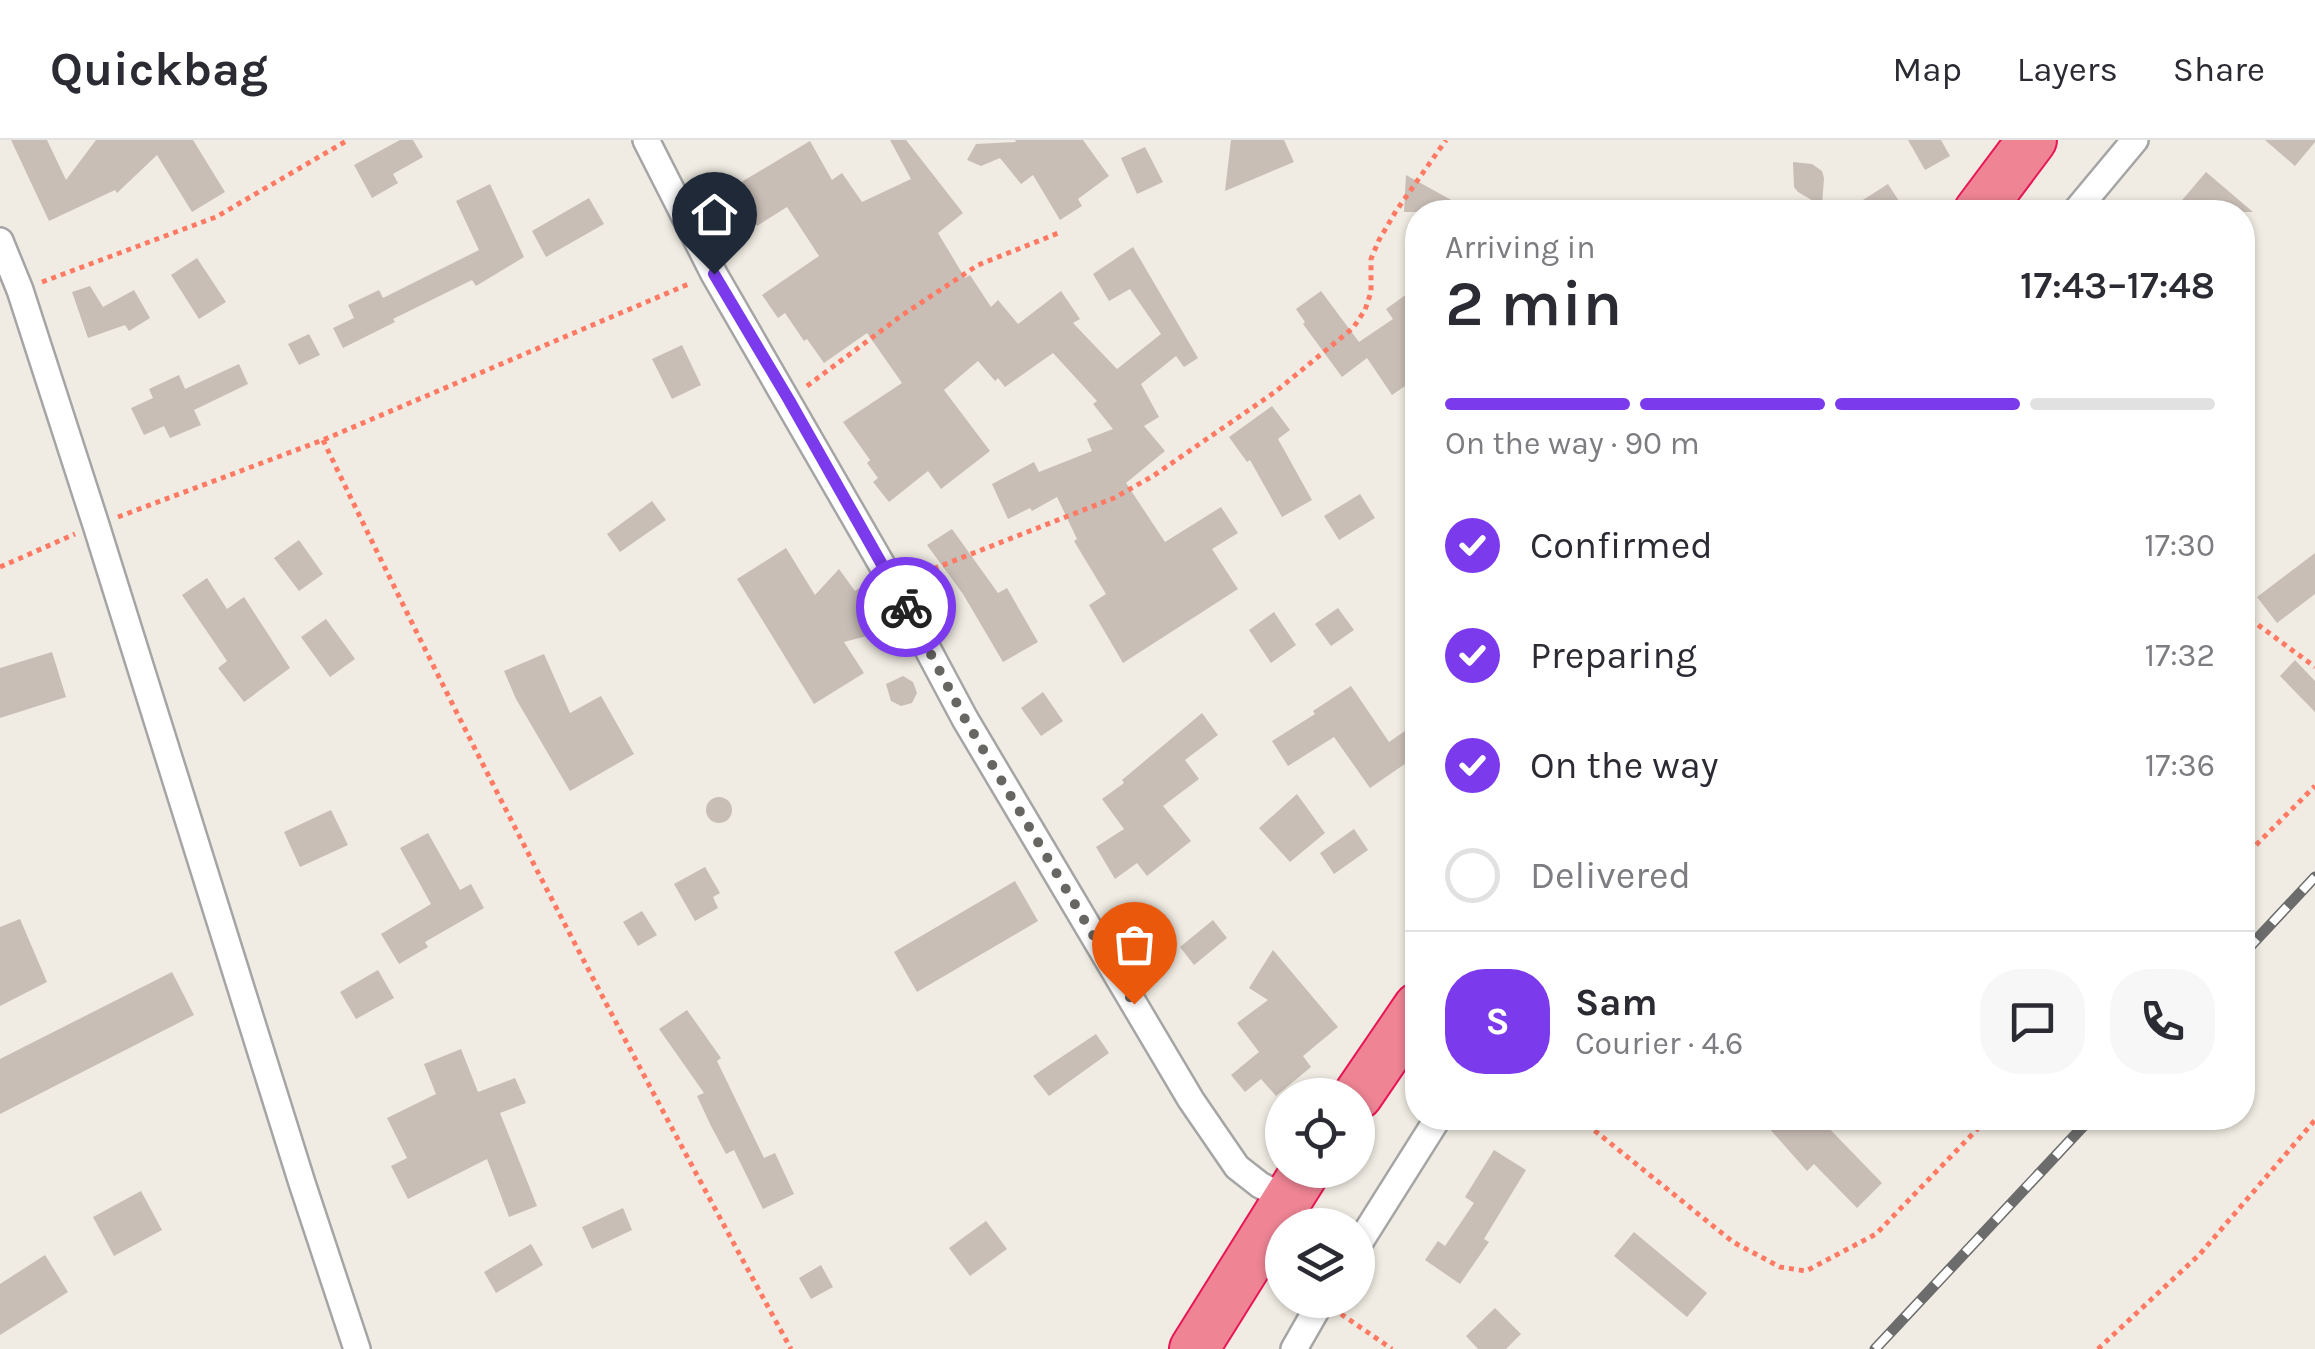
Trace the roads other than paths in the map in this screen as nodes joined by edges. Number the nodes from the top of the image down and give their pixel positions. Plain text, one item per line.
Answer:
1 (646, 140) edge
2 (2032, 140) edge
3 (2134, 140) edge
4 (1987, 200) edge
5 (2085, 200) edge
6 (0, 242) edge
7 (1405, 1027) edge
8 (1370, 1078) edge
9 (1430, 1130) edge
10 (1265, 1185) edge
11 (1294, 1188) edge
12 (1375, 1218) edge
13 (1312, 1318) edge
14 (357, 1349) edge
15 (1194, 1349) edge
16 (1294, 1349) edge

1 - 10 street
2 - 4 highway
3 - 5 street
6 - 14 street
7 - 8 highway
9 - 12 street
11 - 15 highway
13 - 16 street

